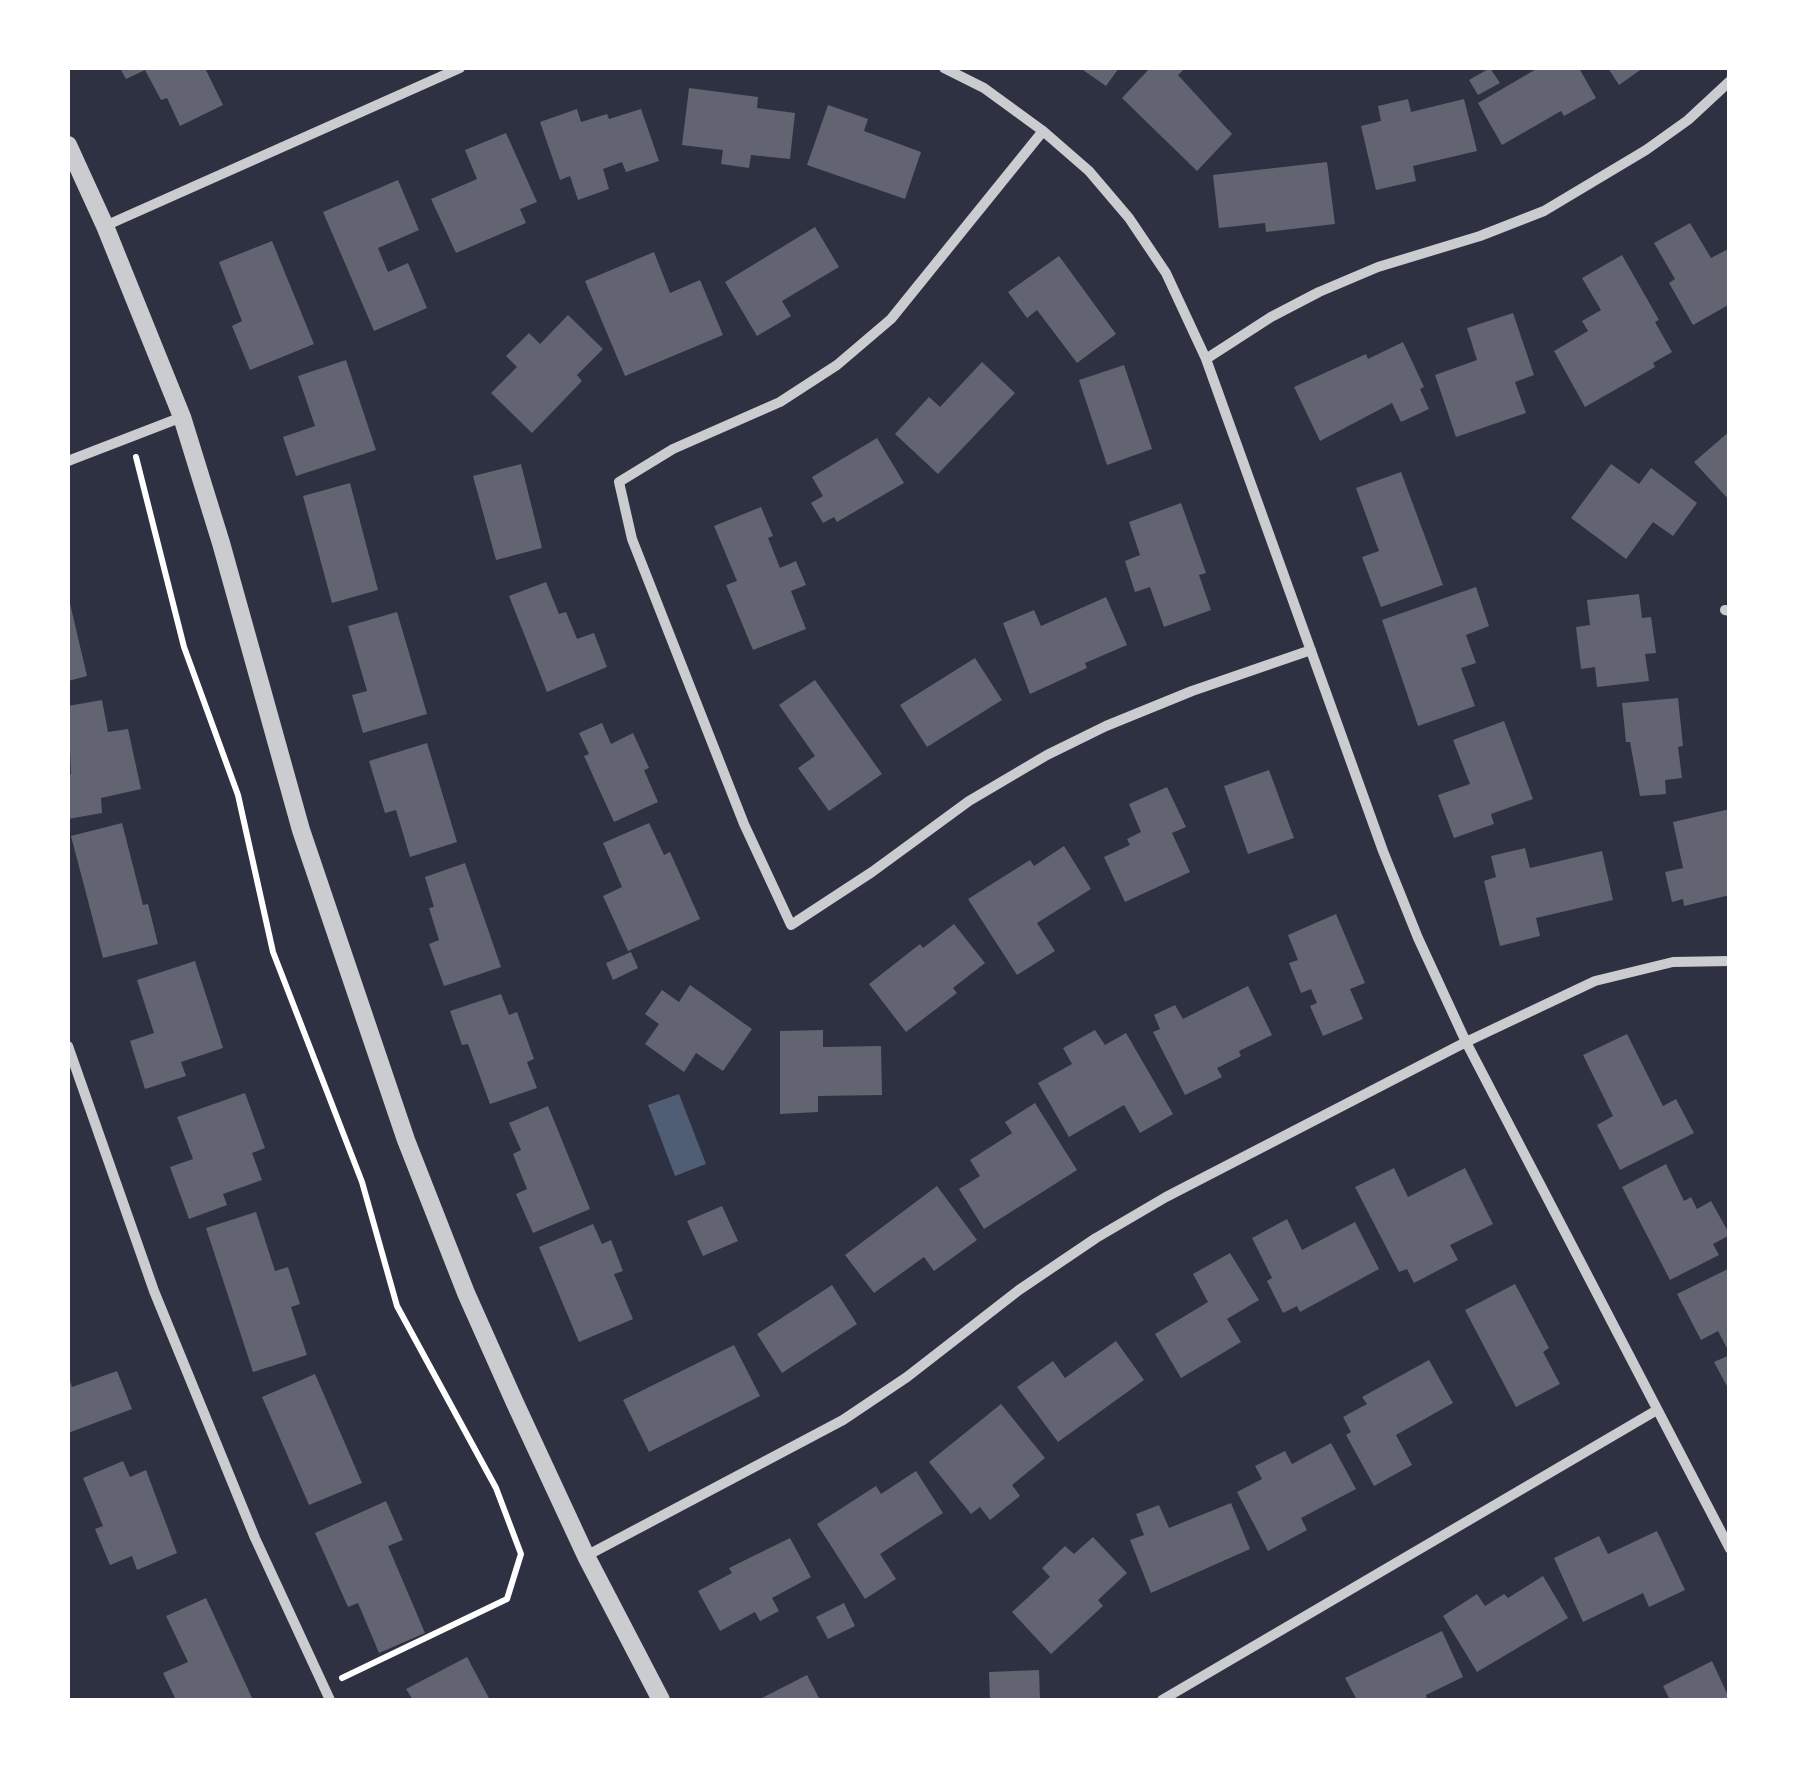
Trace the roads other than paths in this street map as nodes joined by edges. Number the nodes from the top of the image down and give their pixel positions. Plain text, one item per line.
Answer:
1 (460, 68) edge
2 (944, 68) edge
3 (1730, 82) edge
4 (1043, 131) junction
5 (68, 146) edge
6 (105, 226) junction
7 (1206, 359) junction
8 (182, 417) junction
9 (68, 461) edge
10 (1311, 650) junction
11 (1730, 962) edge
12 (1466, 1042) junction
13 (68, 1046) edge
14 (1657, 1410) junction
15 (1730, 1550) edge
16 (586, 1556) junction
17 (330, 1700) edge
18 (661, 1700) edge
19 (1162, 1700) edge

1 - 6 street
2 - 4 street
3 - 7 street
4 - 7 street
4 - 10 street
5 - 6 street
6 - 8 street
7 - 10 street
8 - 9 street
8 - 16 street
10 - 12 street
11 - 12 street
12 - 14 street
12 - 16 street
13 - 17 street
14 - 15 street
14 - 19 street
16 - 18 street

